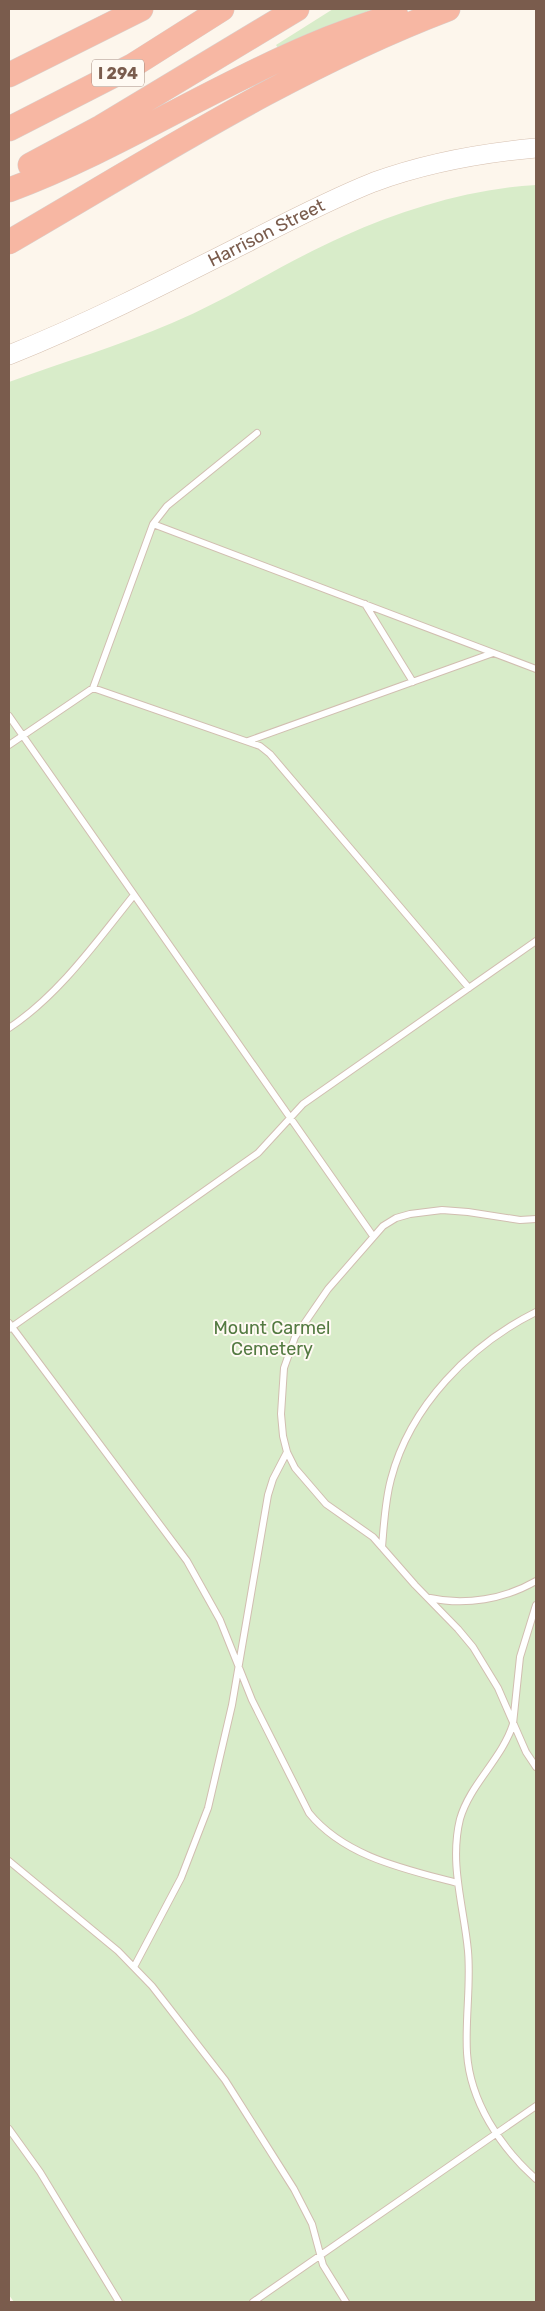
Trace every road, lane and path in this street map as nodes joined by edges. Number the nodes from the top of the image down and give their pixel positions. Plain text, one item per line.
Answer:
1 (141, 9) edge
2 (222, 9) edge
3 (297, 9) edge
4 (416, 9) edge
5 (448, 9) edge
6 (9, 75) edge
7 (9, 129) edge
8 (536, 148) edge
9 (9, 176) edge
10 (9, 190) edge
11 (9, 242) edge
12 (9, 355) edge
13 (257, 433) dead end
14 (153, 524) junction
15 (365, 604) junction
16 (493, 653) junction
17 (536, 669) edge
18 (412, 682) junction
19 (93, 688) junction
20 (9, 716) edge
21 (22, 735) junction
22 (248, 741) junction
23 (9, 745) edge
24 (134, 895) junction
25 (536, 941) edge
26 (469, 988) junction
27 (9, 1028) edge
28 (290, 1118) junction
29 (536, 1219) edge
30 (373, 1236) junction
31 (536, 1312) edge
32 (10, 1326) edge
33 (287, 1452) junction
34 (382, 1547) junction
35 (536, 1581) edge
36 (428, 1598) junction
37 (536, 1605) edge
38 (237, 1664) junction
39 (513, 1724) junction
40 (536, 1767) edge
41 (9, 1861) edge
42 (457, 1883) junction
43 (134, 1968) junction
44 (536, 2106) edge
45 (9, 2129) edge
46 (497, 2133) junction
47 (536, 2179) edge
48 (320, 2255) junction
49 (119, 2302) edge
50 (253, 2302) edge
51 (346, 2302) edge

1 - 6 highway, I 294
2 - 7 highway, I 294
3 - 9 highway
4 - 10 highway
5 - 11 highway
8 - 12 main road, Harrison Street
13 - 14 lane
14 - 15 lane
14 - 19 lane
15 - 16 lane
15 - 18 lane
16 - 17 lane
16 - 18 lane
18 - 22 lane
19 - 21 lane
19 - 22 lane
20 - 21 lane
21 - 23 lane
21 - 24 lane
22 - 26 lane
24 - 27 lane
24 - 28 lane
25 - 26 lane
26 - 28 lane
28 - 30 lane
28 - 32 lane
29 - 30 lane
30 - 33 lane
31 - 34 lane
32 - 38 lane
33 - 34 lane
33 - 38 lane
34 - 36 lane
35 - 36 lane
36 - 39 lane
37 - 39 lane
38 - 42 lane
38 - 43 lane
39 - 40 lane
39 - 42 lane
41 - 43 lane
42 - 46 lane
43 - 48 lane
44 - 46 lane
45 - 49 lane
46 - 47 lane
46 - 48 lane
48 - 50 lane
48 - 51 lane

